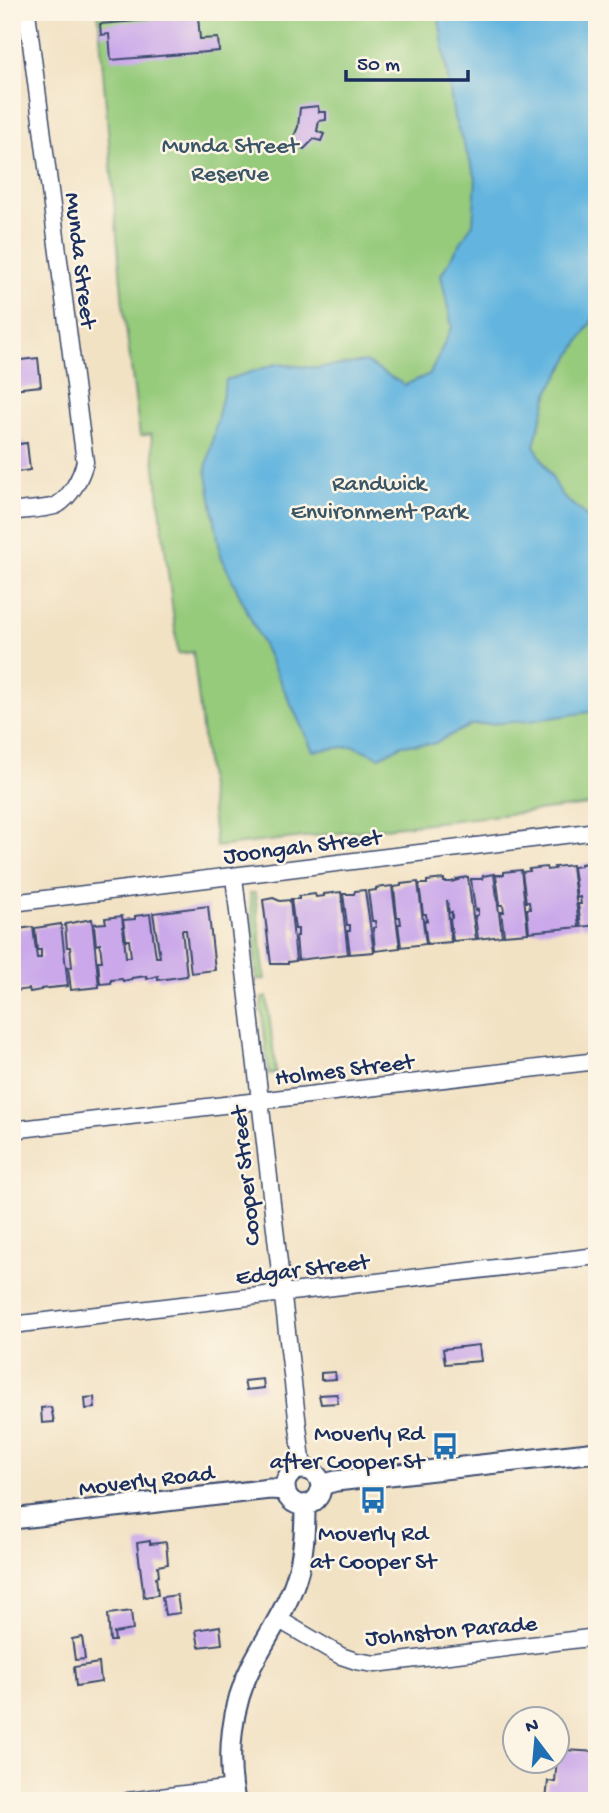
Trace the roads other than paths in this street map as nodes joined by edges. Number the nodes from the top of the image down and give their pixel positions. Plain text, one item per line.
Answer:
1 (27, 12) edge
2 (12, 512) edge
3 (597, 831) edge
4 (234, 877) junction
5 (12, 903) edge
6 (597, 1061) edge
7 (260, 1101) junction
8 (12, 1130) edge
9 (597, 1256) edge
10 (282, 1293) junction
11 (12, 1325) edge
12 (597, 1452) edge
13 (303, 1469) junction
14 (321, 1485) junction
15 (285, 1489) junction
16 (306, 1505) junction
17 (12, 1519) edge
18 (278, 1619) junction
19 (597, 1637) edge
20 (234, 1794) edge
21 (128, 1801) edge

1 - 2 street, Munda Street
3 - 4 street, Joongah Street
4 - 5 street, Joongah Street
4 - 7 street, Cooper Street
6 - 7 street, Holmes Street
7 - 8 street, Holmes Street
7 - 10 street, Cooper Street
9 - 10 street, Edgar Street
10 - 11 street, Edgar Street
10 - 13 street, Cooper Street
12 - 14 street
13 - 14 street
13 - 15 street
14 - 16 street
15 - 16 street
15 - 17 street, Moverly Road
16 - 18 street
18 - 19 street, Johnston Parade
18 - 20 street
20 - 21 street

